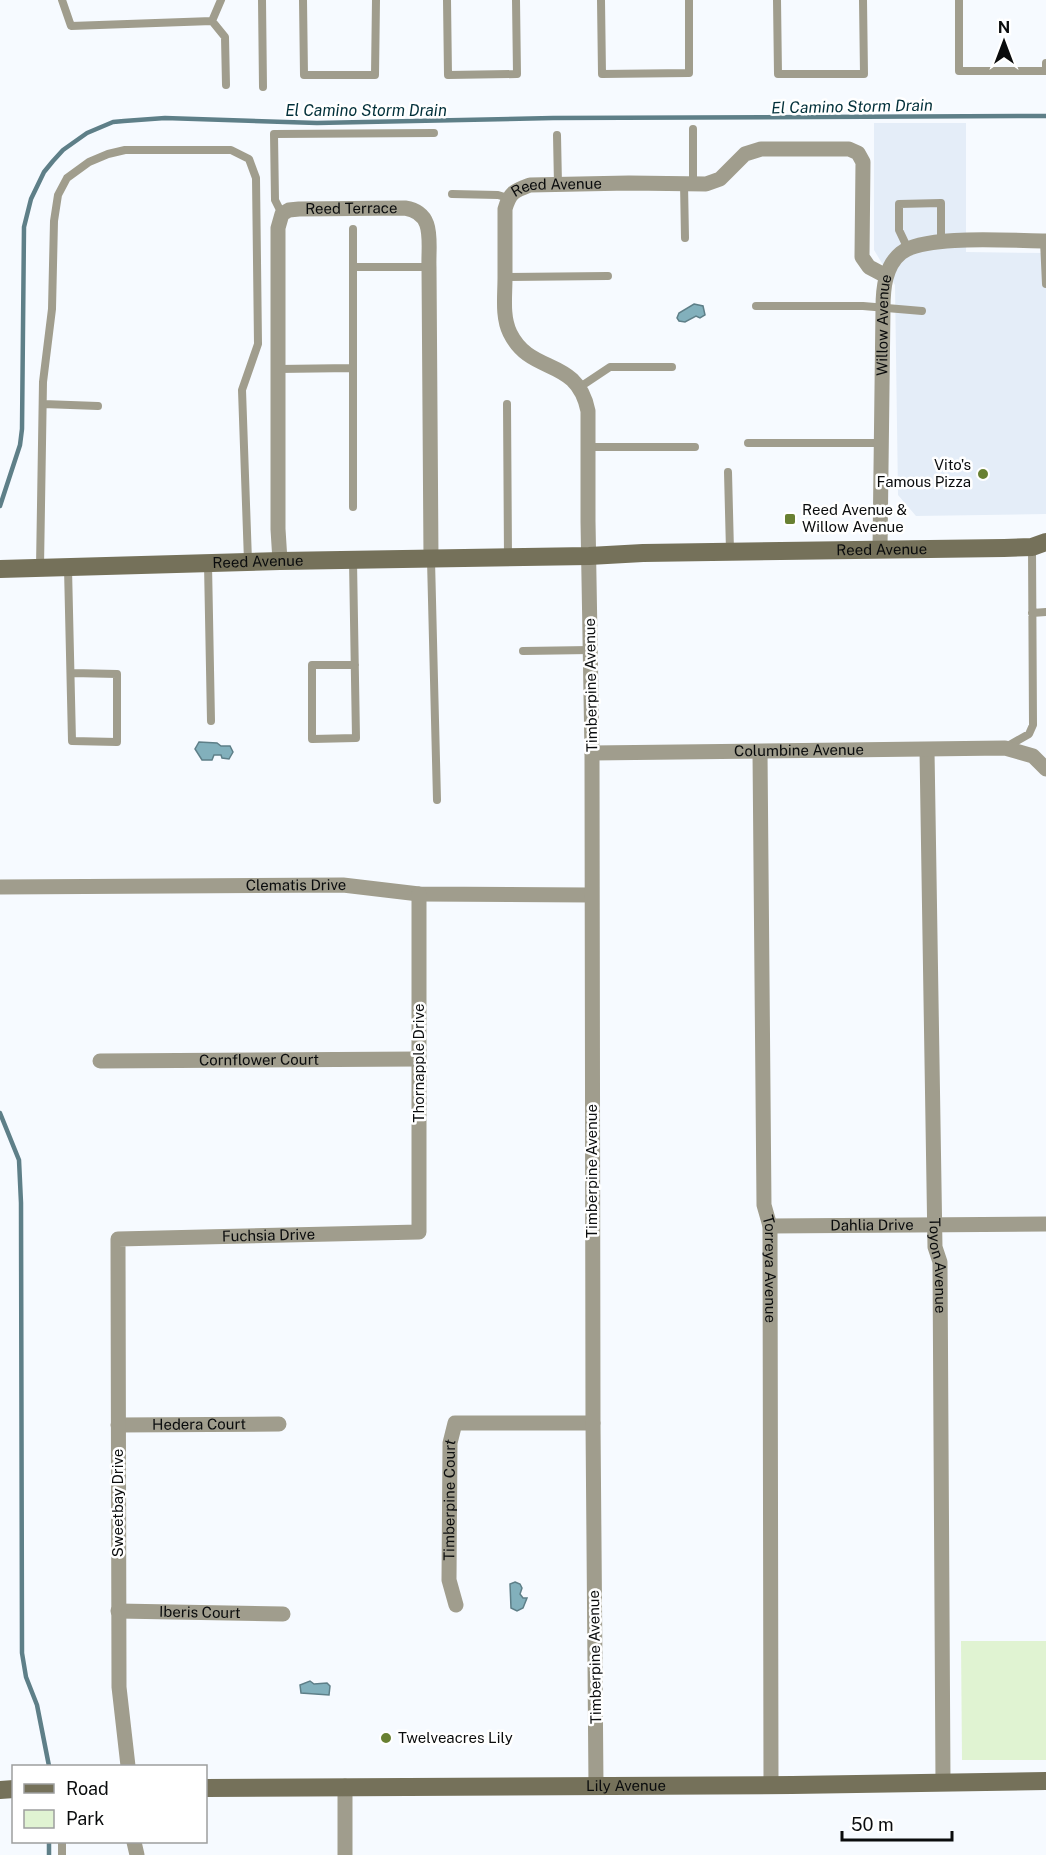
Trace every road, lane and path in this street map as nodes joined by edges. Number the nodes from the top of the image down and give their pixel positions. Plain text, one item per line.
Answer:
1 (62, 0) edge
2 (221, 0) edge
3 (262, 0) edge
4 (303, 0) edge
5 (376, 0) edge
6 (447, 0) edge
7 (516, 0) edge
8 (601, 0) edge
9 (689, 0) edge
10 (777, 0) edge
11 (863, 0) edge
12 (959, 0) edge
13 (212, 21) junction
14 (1046, 63) edge
15 (226, 85) dead end
16 (263, 87) dead end
17 (693, 129) dead end
18 (435, 133) dead end
19 (557, 135) dead end
20 (689, 183) junction
21 (558, 185) junction
22 (452, 194) dead end
23 (508, 198) junction
24 (282, 214) junction
25 (352, 229) dead end
26 (685, 238) dead end
27 (1045, 241) edge
28 (941, 242) junction
29 (908, 249) junction
30 (352, 267) junction
31 (429, 267) junction
32 (608, 276) dead end
33 (886, 276) junction
34 (505, 277) junction
35 (1046, 284) edge
36 (756, 306) dead end
37 (883, 308) junction
38 (921, 311) dead end
39 (672, 367) dead end
40 (353, 368) junction
41 (278, 369) junction
42 (580, 387) junction
43 (42, 404) junction
44 (507, 404) dead end
45 (98, 406) dead end
46 (748, 443) dead end
47 (881, 443) junction
48 (588, 447) junction
49 (695, 447) dead end
50 (728, 472) dead end
51 (353, 507) dead end
52 (1041, 548) edge
53 (880, 549) junction
54 (730, 552) junction
55 (588, 556) junction
56 (508, 557) junction
57 (431, 558) junction
58 (352, 560) junction
59 (280, 561) junction
60 (248, 562) junction
61 (208, 563) junction
62 (40, 567) junction
63 (68, 567) junction
64 (0, 568) edge
65 (1046, 612) edge
66 (1032, 613) junction
67 (590, 650) junction
68 (522, 651) dead end
69 (355, 665) junction
70 (72, 674) junction
71 (211, 721) dead end
72 (1005, 748) junction
73 (927, 750) junction
74 (760, 752) junction
75 (592, 753) junction
76 (1046, 770) edge
77 (437, 800) dead end
78 (0, 887) edge
79 (419, 894) junction
80 (591, 895) junction
81 (418, 1059) junction
82 (100, 1061) dead end
83 (934, 1224) junction
84 (1046, 1224) edge
85 (770, 1226) junction
86 (419, 1232) joint
87 (118, 1239) joint
88 (593, 1423) junction
89 (279, 1424) dead end
90 (118, 1425) junction
91 (456, 1605) dead end
92 (118, 1611) junction
93 (283, 1614) dead end
94 (128, 1765) edge
95 (1046, 1781) edge
96 (943, 1782) junction
97 (596, 1785) junction
98 (771, 1785) junction
99 (345, 1786) junction
100 (207, 1788) edge
101 (345, 1855) edge

1 - 13 lane
2 - 13 lane
3 - 16 lane
4 - 5 lane
6 - 7 lane
8 - 9 lane
10 - 11 lane
12 - 14 lane
13 - 15 lane
17 - 20 lane
18 - 24 lane
19 - 21 lane
20 - 21 street, Reed Avenue
20 - 26 lane
20 - 33 street, Reed Avenue
21 - 23 street, Reed Avenue
22 - 23 lane
23 - 34 street, Reed Avenue
24 - 31 street, Reed Terrace
24 - 41 street
25 - 30 lane
27 - 28 street
27 - 35 lane
28 - 29 street
28 - 29 lane
29 - 33 street, Willow Avenue
30 - 31 lane
30 - 40 lane
31 - 57 street, Reed Terrace
32 - 34 lane
33 - 37 street, Willow Avenue
34 - 42 street, Reed Avenue
36 - 37 lane
37 - 38 lane
37 - 47 street, Willow Avenue
39 - 42 lane
40 - 41 lane
40 - 51 lane
41 - 59 street
42 - 48 street
43 - 45 lane
43 - 60 lane
43 - 62 lane
44 - 56 lane
46 - 47 lane
47 - 53 street, Willow Avenue
48 - 49 lane
48 - 55 street
50 - 54 lane
52 - 53 main road, Reed Avenue
52 - 66 lane
53 - 54 main road, Reed Avenue
54 - 55 main road, Reed Avenue
55 - 56 main road, Reed Avenue
55 - 67 street, Timberpine Avenue
56 - 57 main road, Reed Avenue
57 - 58 main road, Reed Avenue
57 - 77 lane
58 - 59 main road, Reed Avenue
58 - 69 lane
59 - 60 main road, Reed Avenue
60 - 61 main road, Reed Avenue
61 - 63 main road, Reed Avenue
61 - 71 lane
62 - 63 main road, Reed Avenue
62 - 64 main road, Reed Avenue
63 - 70 lane
65 - 66 lane
66 - 72 lane
67 - 68 lane
67 - 75 street, Timberpine Avenue
69 - 69 lane
70 - 70 lane
72 - 73 street, Columbine Avenue
72 - 76 street, Columbine Avenue
73 - 74 street, Columbine Avenue
73 - 83 street, Toyon Avenue
74 - 75 street, Columbine Avenue
74 - 85 street, Torreya Avenue
75 - 80 street, Timberpine Avenue
78 - 79 street, Clematis Drive
79 - 80 street, Clematis Drive
79 - 81 street, Thornapple Drive
80 - 88 street, Timberpine Avenue
81 - 82 street, Cornflower Court
81 - 86 street, Thornapple Drive
83 - 84 street, Dahlia Drive
83 - 85 street, Dahlia Drive
83 - 96 street, Toyon Avenue
85 - 98 street, Torreya Avenue
86 - 87 street, Fuchsia Drive
87 - 90 street, Sweetbay Drive
88 - 91 street, Timberpine Court
88 - 97 street, Timberpine Avenue
89 - 90 street, Hedera Court
90 - 92 street, Sweetbay Drive
92 - 93 street, Iberis Court
92 - 94 street, Sweetbay Drive
95 - 96 main road, Lily Avenue
96 - 98 main road, Lily Avenue
97 - 98 main road, Lily Avenue
97 - 99 main road, Lily Avenue
99 - 100 main road, Lily Avenue
99 - 101 street

